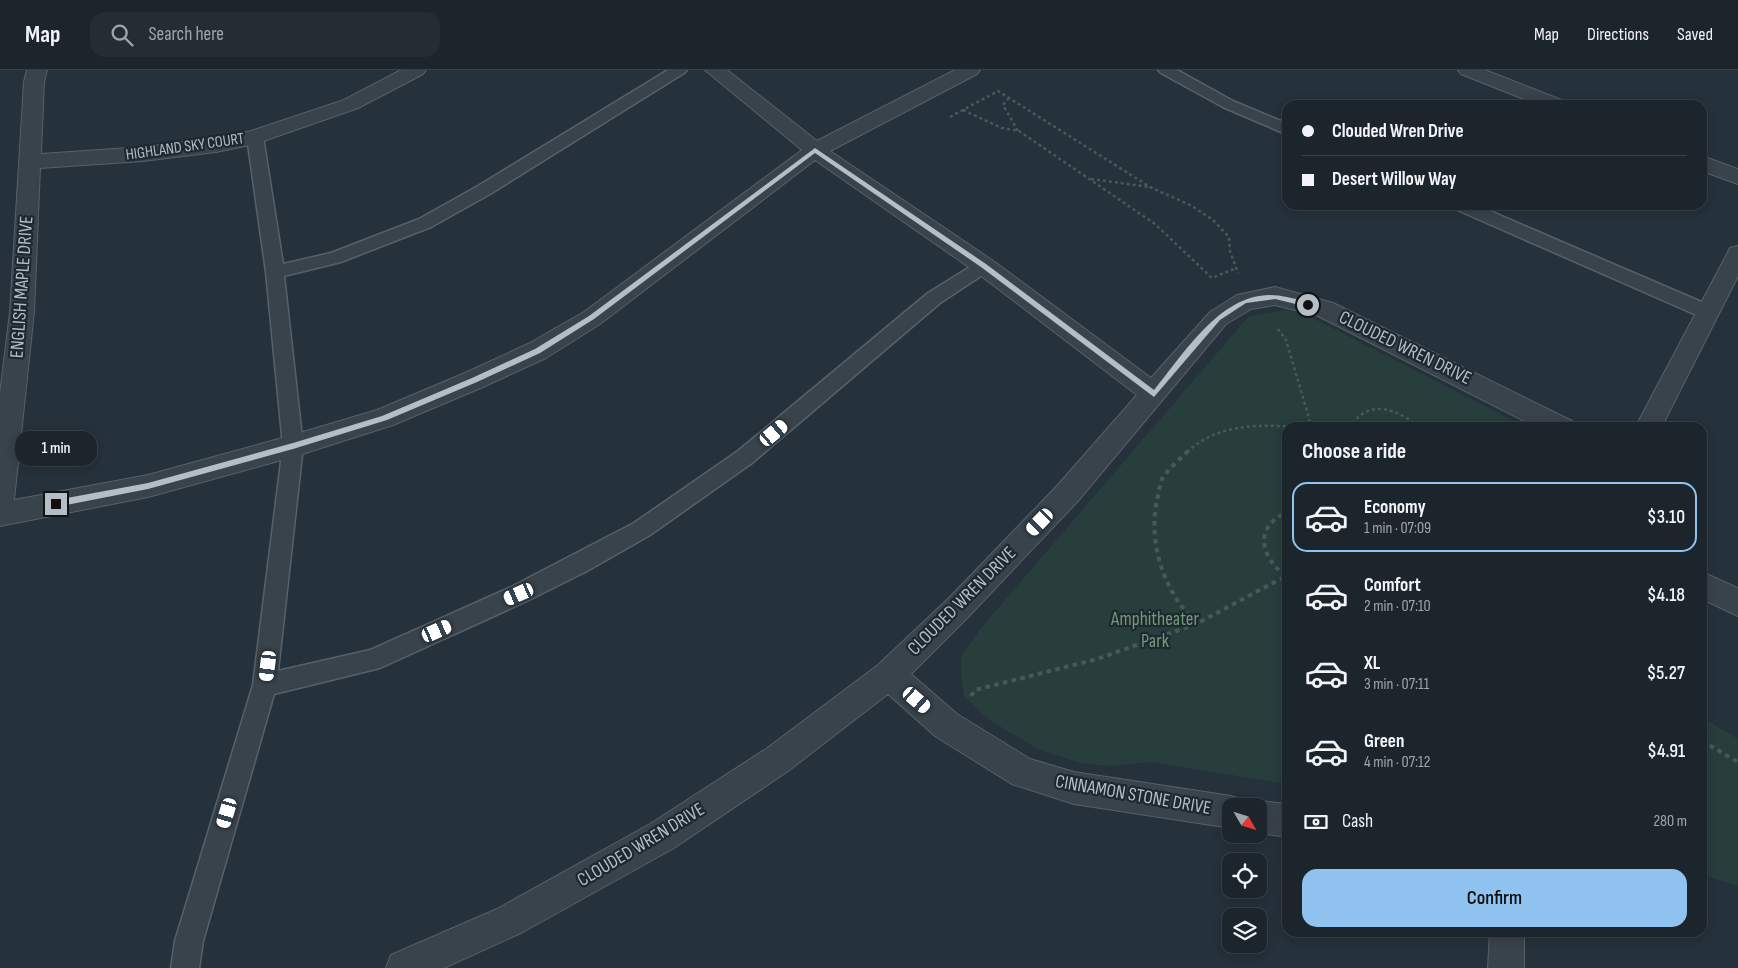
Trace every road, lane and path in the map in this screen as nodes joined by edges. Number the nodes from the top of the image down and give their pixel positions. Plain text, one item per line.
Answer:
1 (37, 70) edge
2 (416, 70) edge
3 (679, 70) edge
4 (715, 70) edge
5 (970, 70) edge
6 (1166, 70) edge
7 (1468, 70) edge
8 (1010, 98) junction
9 (1544, 100) edge
10 (963, 110) junction
11 (950, 117) dead end
12 (1282, 127) edge
13 (1019, 131) junction
14 (254, 137) junction
15 (815, 150) junction
16 (30, 162) junction
17 (1707, 164) edge
18 (1738, 176) edge
19 (1090, 179) junction
20 (1150, 187) junction
21 (1474, 210) edge
22 (1738, 254) edge
23 (984, 266) junction
24 (1234, 269) dead end
25 (275, 272) junction
26 (1256, 299) junction
27 (1721, 304) edge
28 (1154, 394) junction
29 (1310, 422) edge
30 (1353, 422) edge
31 (1415, 422) edge
32 (1551, 422) edge
33 (1652, 422) edge
34 (1282, 425) edge
35 (293, 446) junction
36 (0, 504) edge
37 (0, 514) edge
38 (1282, 514) edge
39 (1282, 572) edge
40 (1282, 578) edge
41 (1707, 587) edge
42 (1738, 603) edge
43 (1196, 624) junction
44 (889, 675) junction
45 (266, 685) junction
46 (946, 725) junction
47 (1707, 745) edge
48 (1738, 762) edge
49 (1222, 811) edge
50 (1268, 818) edge
51 (1282, 820) edge
52 (1507, 937) edge
53 (185, 968) edge
54 (404, 968) edge
55 (1506, 968) edge

1 - 16 street, ENGLISH MAPLE DRIVE
2 - 14 street, HIGHLAND SKY COURT
3 - 25 lane
4 - 15 street
5 - 15 street
6 - 12 lane
7 - 9 street
8 - 10 path
8 - 13 path
8 - 20 path
10 - 11 path
10 - 13 path
13 - 19 path
14 - 16 street, HIGHLAND SKY COURT
14 - 25 lane
15 - 23 street
15 - 35 street
16 - 36 street, ENGLISH MAPLE DRIVE
17 - 18 street
19 - 20 path
19 - 24 path
20 - 26 path
21 - 27 lane
22 - 27 street
23 - 28 street
23 - 45 lane
25 - 35 lane
26 - 28 street, CLOUDED WREN DRIVE
26 - 29 path
26 - 32 street, CLOUDED WREN DRIVE
27 - 33 street
28 - 44 street, CLOUDED WREN DRIVE
30 - 31 path
34 - 43 path
35 - 37 street
35 - 45 lane
38 - 39 path
40 - 43 path
41 - 42 street
43 - 46 path
44 - 46 street, CINNAMON STONE DRIVE
44 - 54 street, CLOUDED WREN DRIVE
45 - 53 lane
46 - 49 street, CINNAMON STONE DRIVE
47 - 48 path
50 - 51 street
52 - 55 street

